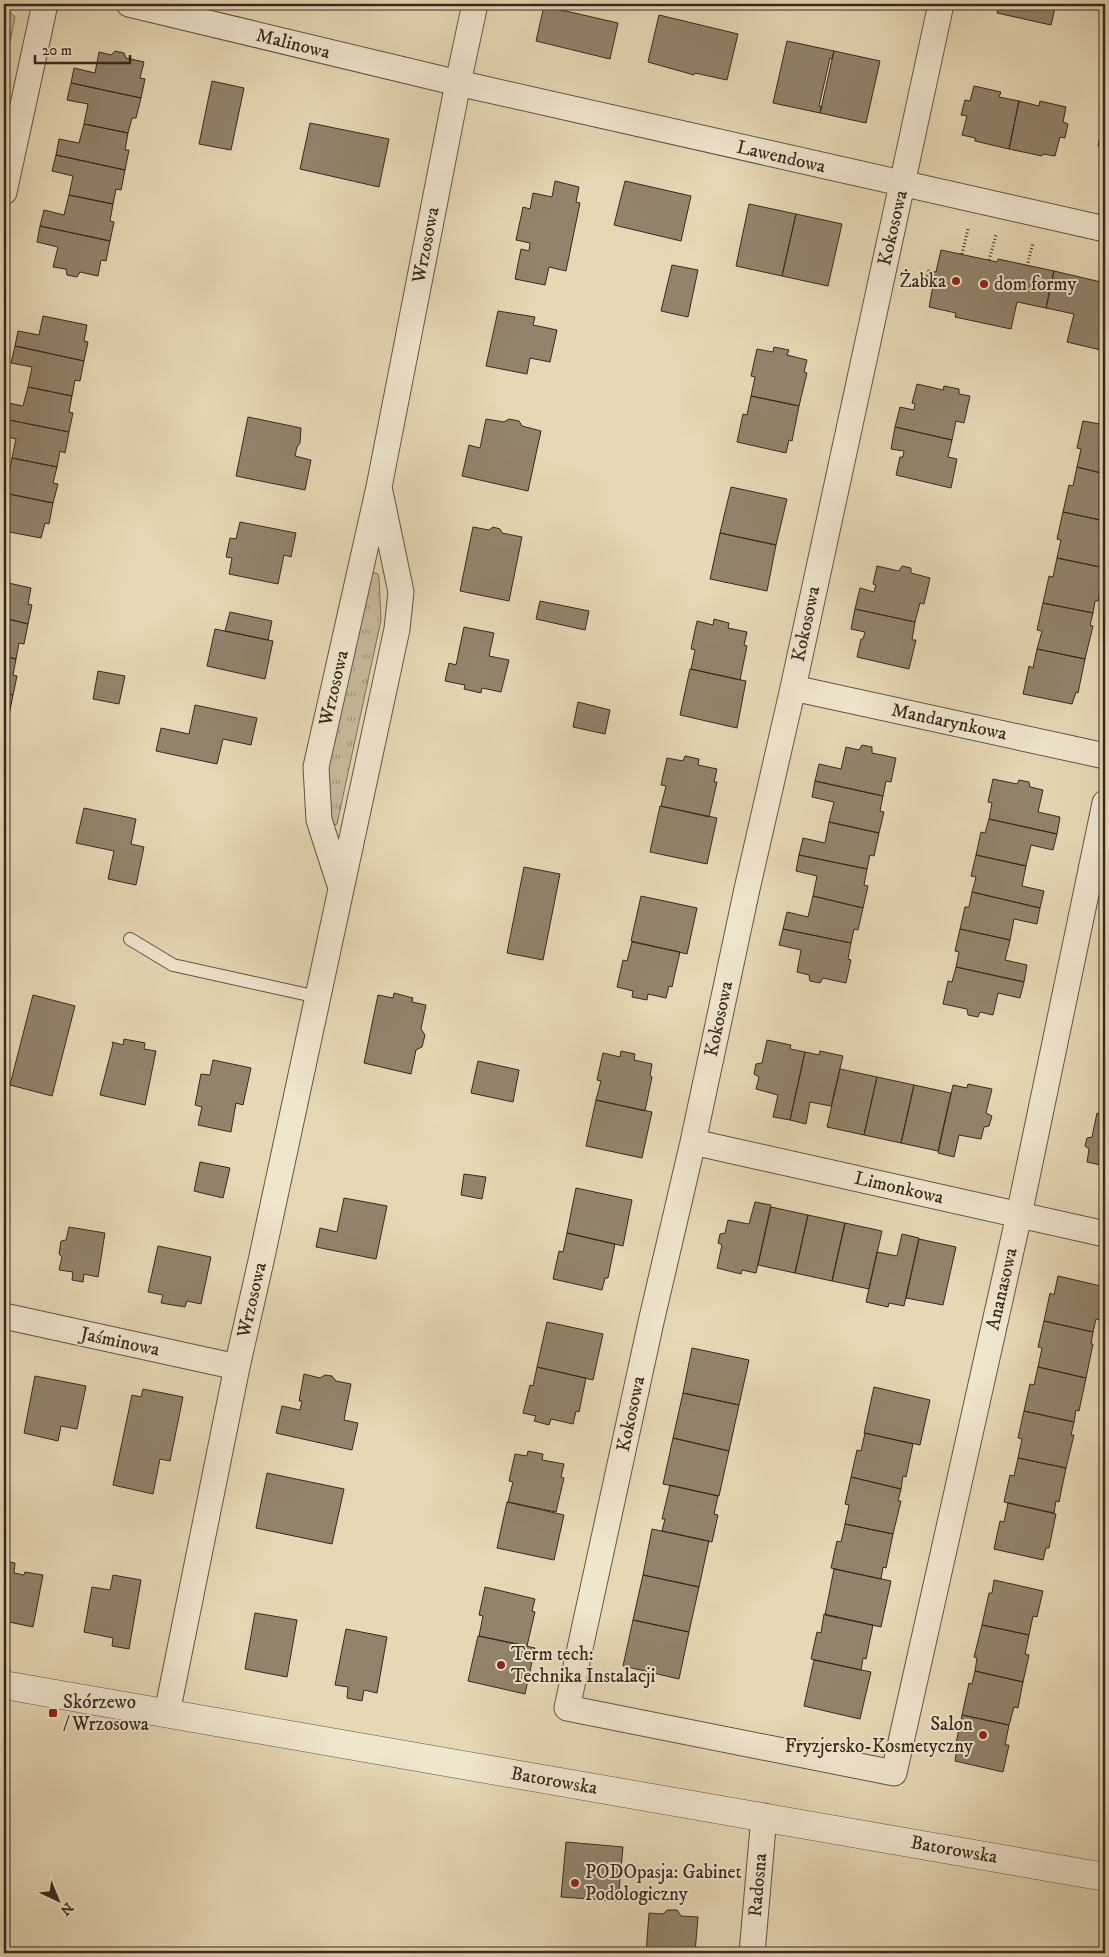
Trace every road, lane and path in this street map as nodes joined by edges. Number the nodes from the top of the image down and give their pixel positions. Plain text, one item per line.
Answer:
1 (45, 4) edge
2 (129, 4) edge
3 (475, 4) edge
4 (941, 4) edge
5 (458, 84) junction
6 (902, 184) junction
7 (4, 192) edge
8 (968, 229) dead end
9 (1105, 229) edge
10 (996, 235) dead end
11 (1033, 243) dead end
12 (962, 254) dead end
13 (989, 260) dead end
14 (1027, 266) dead end
15 (379, 487) junction
16 (793, 688) junction
17 (1105, 756) edge
18 (1105, 803) edge
19 (341, 888) junction
20 (130, 939) dead end
21 (318, 997) junction
22 (693, 1142) junction
23 (1019, 1215) junction
24 (1105, 1234) edge
25 (4, 1316) edge
26 (237, 1367) junction
27 (4, 1685) edge
28 (167, 1713) junction
29 (894, 1773) joint
30 (764, 1816) junction
31 (1105, 1877) edge
32 (752, 1953) edge

1 - 7 street
2 - 5 street, Malinowa
3 - 5 street, Wrzosowa
4 - 6 street, Kokosowa
5 - 6 street, Lawendowa
5 - 15 street, Wrzosowa
6 - 9 street, Lawendowa
6 - 16 street, Kokosowa
8 - 12 path
10 - 13 path
11 - 14 path
15 - 19 street, Wrzosowa
15 - 19 street, Wrzosowa
16 - 17 street, Mandarynkowa
16 - 22 street, Kokosowa
18 - 23 street, Ananasowa
19 - 21 street, Wrzosowa
20 - 21 lane
21 - 26 street, Wrzosowa
22 - 23 street, Limonkowa
22 - 29 street, Kokosowa
23 - 24 street, Limonkowa
23 - 29 street, Ananasowa
25 - 26 street, Jaśminowa
26 - 28 street, Wrzosowa
27 - 28 street, Batorowska
28 - 30 street, Batorowska
30 - 31 street, Batorowska
30 - 32 street, Radosna

